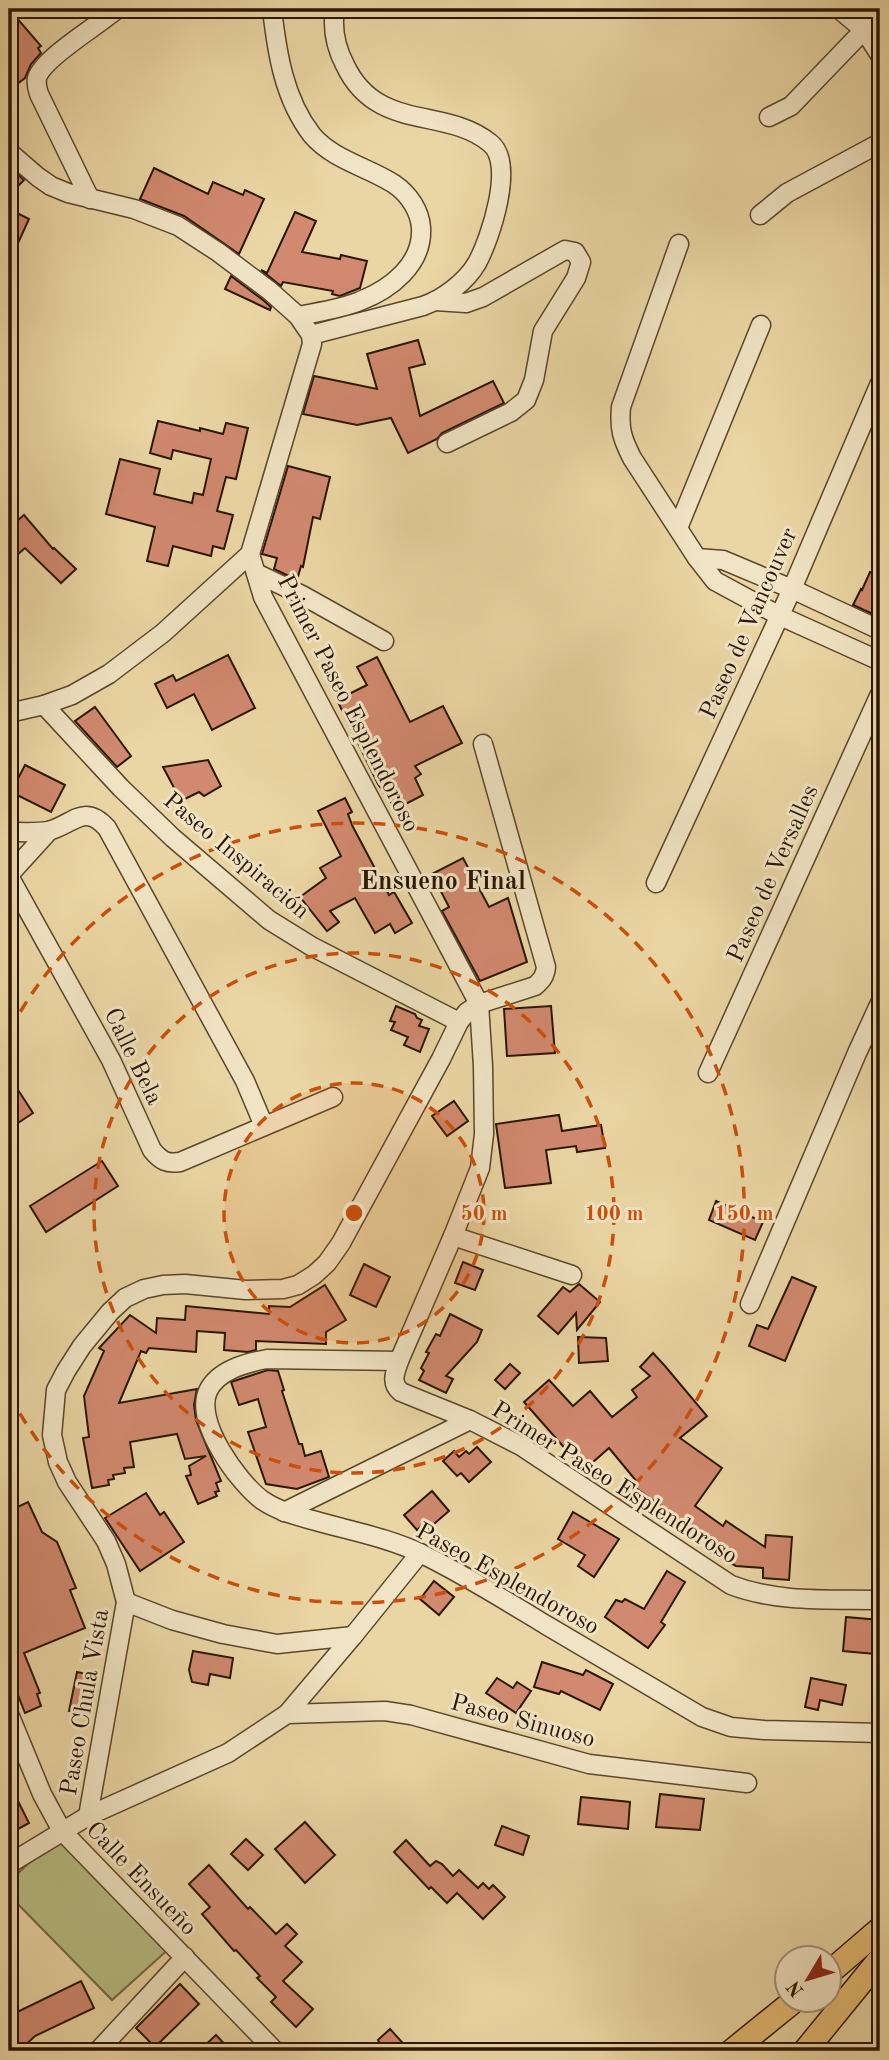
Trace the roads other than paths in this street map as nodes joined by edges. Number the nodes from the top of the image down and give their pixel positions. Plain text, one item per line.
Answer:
1 (117, 9) edge
2 (272, 9) edge
3 (335, 9) edge
4 (839, 9) edge
5 (872, 26) edge
6 (880, 55) edge
7 (769, 117) dead end
8 (880, 143) edge
9 (9, 152) edge
10 (90, 199) junction
11 (760, 215) dead end
12 (679, 244) dead end
13 (435, 301) junction
14 (298, 316) junction
15 (761, 324) dead end
16 (311, 335) junction
17 (880, 383) edge
18 (447, 443) dead end
19 (678, 528) junction
20 (250, 554) junction
21 (697, 558) junction
22 (256, 573) junction
23 (792, 589) junction
24 (778, 615) junction
25 (880, 630) edge
26 (384, 642) dead end
27 (880, 661) edge
28 (880, 694) edge
29 (44, 705) junction
30 (9, 713) edge
31 (483, 744) dead end
32 (48, 831) junction
33 (9, 832) edge
34 (9, 875) edge
35 (656, 883) dead end
36 (880, 1003) edge
37 (468, 1013) junction
38 (708, 1073) dead end
39 (333, 1097) dead end
40 (264, 1126) junction
41 (453, 1236) junction
42 (572, 1275) dead end
43 (750, 1304) dead end
44 (399, 1361) junction
45 (470, 1420) junction
46 (284, 1512) junction
47 (420, 1553) junction
48 (880, 1600) edge
49 (127, 1602) junction
50 (354, 1636) junction
51 (9, 1714) edge
52 (287, 1714) junction
53 (880, 1733) edge
54 (747, 1783) dead end
55 (88, 1816) junction
56 (62, 1830) junction
57 (9, 1864) edge
58 (880, 1929) edge
59 (185, 1957) junction
60 (880, 1959) edge
61 (844, 1960) edge
62 (778, 2014) edge
63 (98, 2051) edge
64 (275, 2051) edge
65 (732, 2051) edge
66 (805, 2051) edge

1 - 10 street
2 - 14 street
3 - 13 street
4 - 5 street
5 - 6 street
5 - 7 street
8 - 11 street
9 - 10 street
10 - 14 street
12 - 19 street
13 - 16 street
13 - 18 street
14 - 16 street
15 - 19 street
16 - 20 street
17 - 23 street, Paseo de Vancouver
19 - 21 street
20 - 22 street, Primer Paseo Esplendoroso
20 - 29 street
21 - 23 street
21 - 24 street
22 - 26 street
22 - 37 street, Primer Paseo Esplendoroso
23 - 24 street, Paseo de Vancouver
23 - 25 street
24 - 27 street
24 - 35 street, Paseo de Vancouver
28 - 38 street, Paseo de Versalles
29 - 30 street
29 - 37 street, Paseo Inspiración
31 - 37 street
32 - 33 street
32 - 34 street
32 - 40 street
34 - 40 street, Calle Bela
36 - 43 street
37 - 41 street, Primer Paseo Esplendoroso
37 - 49 street, Paseo Chula Vista
39 - 40 street, Calle Bela
41 - 42 street
41 - 44 street, Primer Paseo Esplendoroso
44 - 45 street, Primer Paseo Esplendoroso
44 - 46 street, Paseo Esplendoroso
45 - 46 street
45 - 48 street, Primer Paseo Esplendoroso
46 - 47 street, Paseo Esplendoroso
47 - 50 street
47 - 53 street, Paseo Esplendoroso
49 - 50 street
49 - 55 street, Paseo Chula Vista
50 - 52 street
51 - 56 street, Calle Ensueño
52 - 54 street, Paseo Sinuoso
52 - 55 street
55 - 56 street
56 - 57 street
56 - 59 street, Calle Ensueño
58 - 61 main road
59 - 63 street
59 - 64 street, Calle Ensueño
60 - 66 main road
62 - 65 main road

